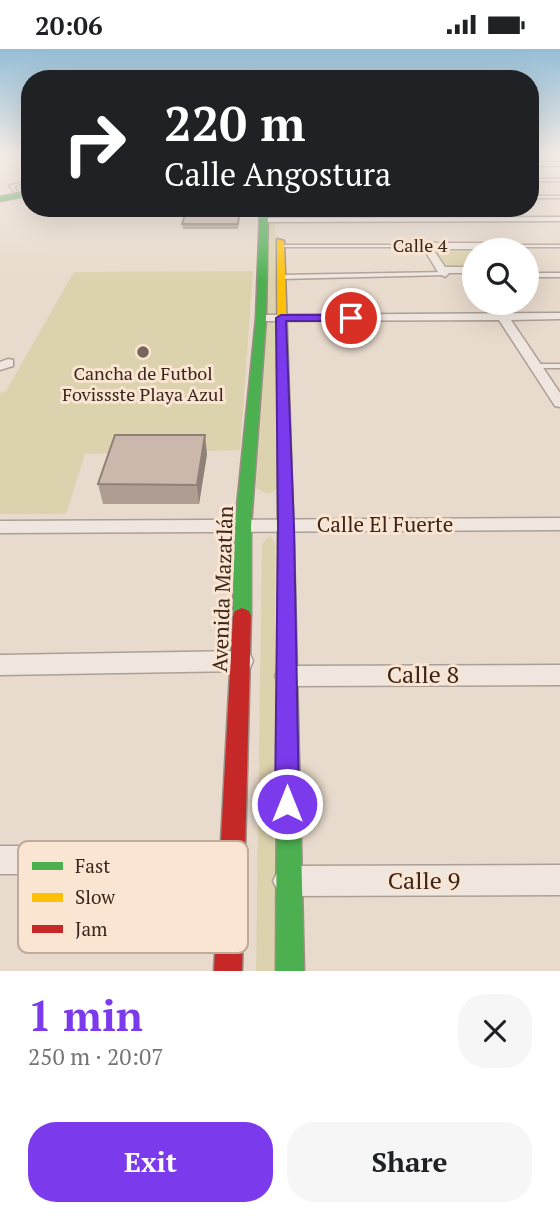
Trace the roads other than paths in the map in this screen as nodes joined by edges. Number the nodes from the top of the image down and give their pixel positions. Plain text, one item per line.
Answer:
1 (539, 197) edge
2 (560, 197) edge
3 (272, 217) edge
4 (273, 217) edge
5 (374, 217) edge
6 (498, 219) joint
7 (560, 219) edge
8 (477, 220) junction
9 (483, 228) dead end
10 (280, 246) junction
11 (427, 246) junction
12 (462, 246) edge
13 (560, 246) edge
14 (539, 247) edge
15 (462, 270) edge
16 (444, 272) junction
17 (539, 272) edge
18 (560, 275) edge
19 (281, 277) junction
20 (560, 316) edge
21 (503, 317) junction
22 (261, 318) junction
23 (281, 318) junction
24 (537, 366) junction
25 (560, 366) edge
26 (560, 403) edge
27 (560, 524) edge
28 (243, 526) junction
29 (286, 526) junction
30 (0, 527) edge
31 (242, 661) junction
32 (0, 665) edge
33 (560, 675) edge
34 (286, 676) junction
35 (234, 841) edge
36 (0, 860) edge
37 (18, 860) edge
38 (560, 880) edge
39 (288, 881) junction
40 (229, 953) edge
41 (228, 971) edge
42 (290, 971) edge

1 - 2 lane
3 - 22 street, Avenida Mazatlán
4 - 10 street
5 - 8 street
6 - 7 street
6 - 8 street
8 - 9 street
10 - 11 lane, Calle 4
10 - 19 street
11 - 12 street, Calle 4
11 - 16 street
13 - 14 lane, Calle 4
15 - 16 street
16 - 19 lane
17 - 18 lane
19 - 23 street
20 - 21 street
21 - 23 street
21 - 24 street
22 - 23 street
22 - 28 street, Avenida Mazatlán
23 - 29 street
24 - 25 lane
24 - 26 street
27 - 29 street, Calle El Fuerte
28 - 29 street, Calle El Fuerte
28 - 30 street, Calle El Fuerte
28 - 31 street, Avenida Mazatlán
29 - 34 street
31 - 32 street
31 - 35 street, Avenida Mazatlán
33 - 34 street, Calle 8
34 - 39 street
36 - 37 street
38 - 39 street, Calle 9
39 - 42 street
40 - 41 street, Avenida Mazatlán

